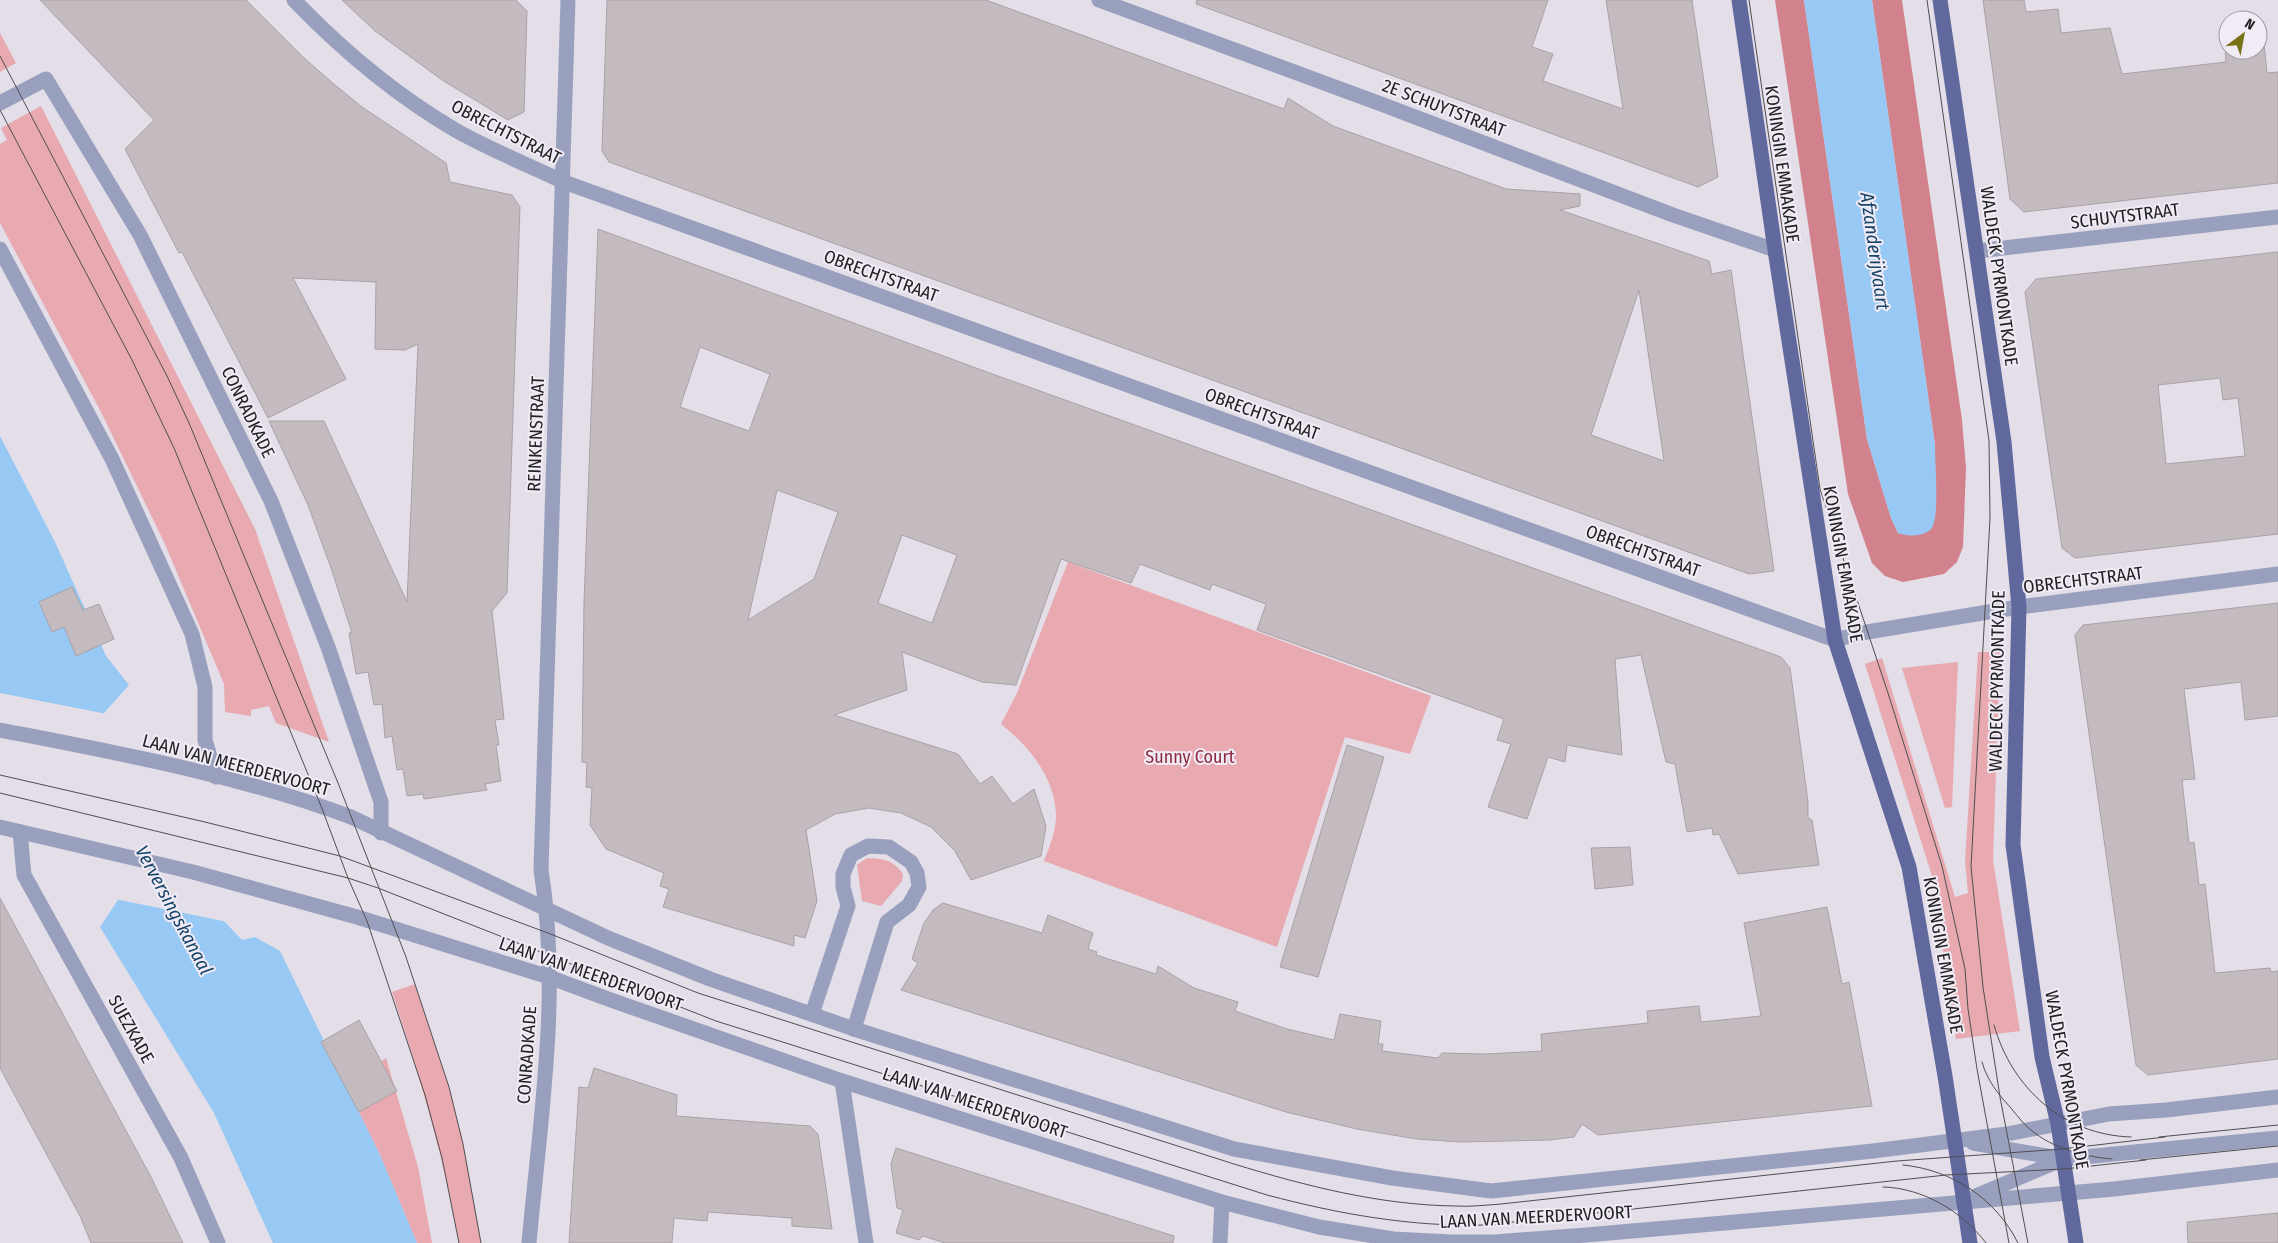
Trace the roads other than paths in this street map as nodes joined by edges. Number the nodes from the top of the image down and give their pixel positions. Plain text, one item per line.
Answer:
1 (294, 0) edge
2 (568, 0) edge
3 (1099, 0) edge
4 (1740, 0) edge
5 (1940, 0) edge
6 (0, 102) edge
7 (564, 182) junction
8 (2278, 218) edge
9 (0, 249) edge
10 (1775, 250) junction
11 (1977, 251) junction
12 (2278, 574) edge
13 (2019, 607) junction
14 (1834, 640) junction
15 (0, 730) edge
16 (216, 777) junction
17 (0, 827) edge
18 (20, 832) junction
19 (381, 833) junction
20 (541, 870) joint
21 (547, 908) junction
22 (549, 977) junction
23 (812, 1014) junction
24 (854, 1029) junction
25 (842, 1081) junction
26 (2278, 1097) edge
27 (2058, 1124) junction
28 (2278, 1138) edge
29 (1955, 1139) junction
30 (2063, 1159) junction
31 (2278, 1170) edge
32 (2067, 1191) junction
33 (1222, 1202) junction
34 (1964, 1202) junction
35 (1587, 1239) edge
36 (218, 1243) edge
37 (529, 1243) edge
38 (866, 1243) edge
39 (1220, 1243) edge
40 (1970, 1243) edge
41 (2076, 1243) edge

1 - 7 street, OBRECHTSTRAAT
2 - 7 street, REINKENSTRAAT
3 - 10 street, 2E SCHUYTSTRAAT
4 - 10 main road, KONINGIN EMMAKADE
5 - 11 main road, WALDECK PYRMONTKADE
6 - 19 street, CONRADKADE
7 - 14 street, OBRECHTSTRAAT
7 - 20 street, REINKENSTRAAT
8 - 11 street, SCHUYTSTRAAT
9 - 16 street
10 - 14 main road, KONINGIN EMMAKADE
11 - 13 main road, WALDECK PYRMONTKADE
12 - 13 street, OBRECHTSTRAAT
13 - 14 street, OBRECHTSTRAAT
13 - 27 main road, WALDECK PYRMONTKADE
14 - 29 main road, KONINGIN EMMAKADE
15 - 16 street, LAAN VAN MEERDERVOORT
16 - 19 street, LAAN VAN MEERDERVOORT
17 - 18 street, LAAN VAN MEERDERVOORT
18 - 22 street, LAAN VAN MEERDERVOORT
18 - 36 street, SUEZKADE
19 - 21 street, LAAN VAN MEERDERVOORT
20 - 21 street, CONRADKADE
21 - 22 street, CONRADKADE
21 - 23 street, LAAN VAN MEERDERVOORT
22 - 25 street, LAAN VAN MEERDERVOORT
22 - 37 street, CONRADKADE
23 - 24 street, LAAN VAN MEERDERVOORT
23 - 24 street
24 - 29 street, LAAN VAN MEERDERVOORT
25 - 33 street, LAAN VAN MEERDERVOORT
25 - 38 street
26 - 27 street, LAAN VAN MEERDERVOORT
27 - 29 street, LAAN VAN MEERDERVOORT
27 - 30 main road, WALDECK PYRMONTKADE
28 - 30 street, LAAN VAN MEERDERVOORT
29 - 30 street, LAAN VAN MEERDERVOORT
29 - 34 main road, KONINGIN EMMAKADE
30 - 32 main road, WALDECK PYRMONTKADE
30 - 34 street, LAAN VAN MEERDERVOORT
31 - 32 street, LAAN VAN MEERDERVOORT
32 - 34 street, LAAN VAN MEERDERVOORT
32 - 41 main road, WALDECK PYRMONTKADE
33 - 35 street, LAAN VAN MEERDERVOORT
33 - 39 street
34 - 35 street, LAAN VAN MEERDERVOORT
34 - 40 main road, KONINGIN EMMAKADE

